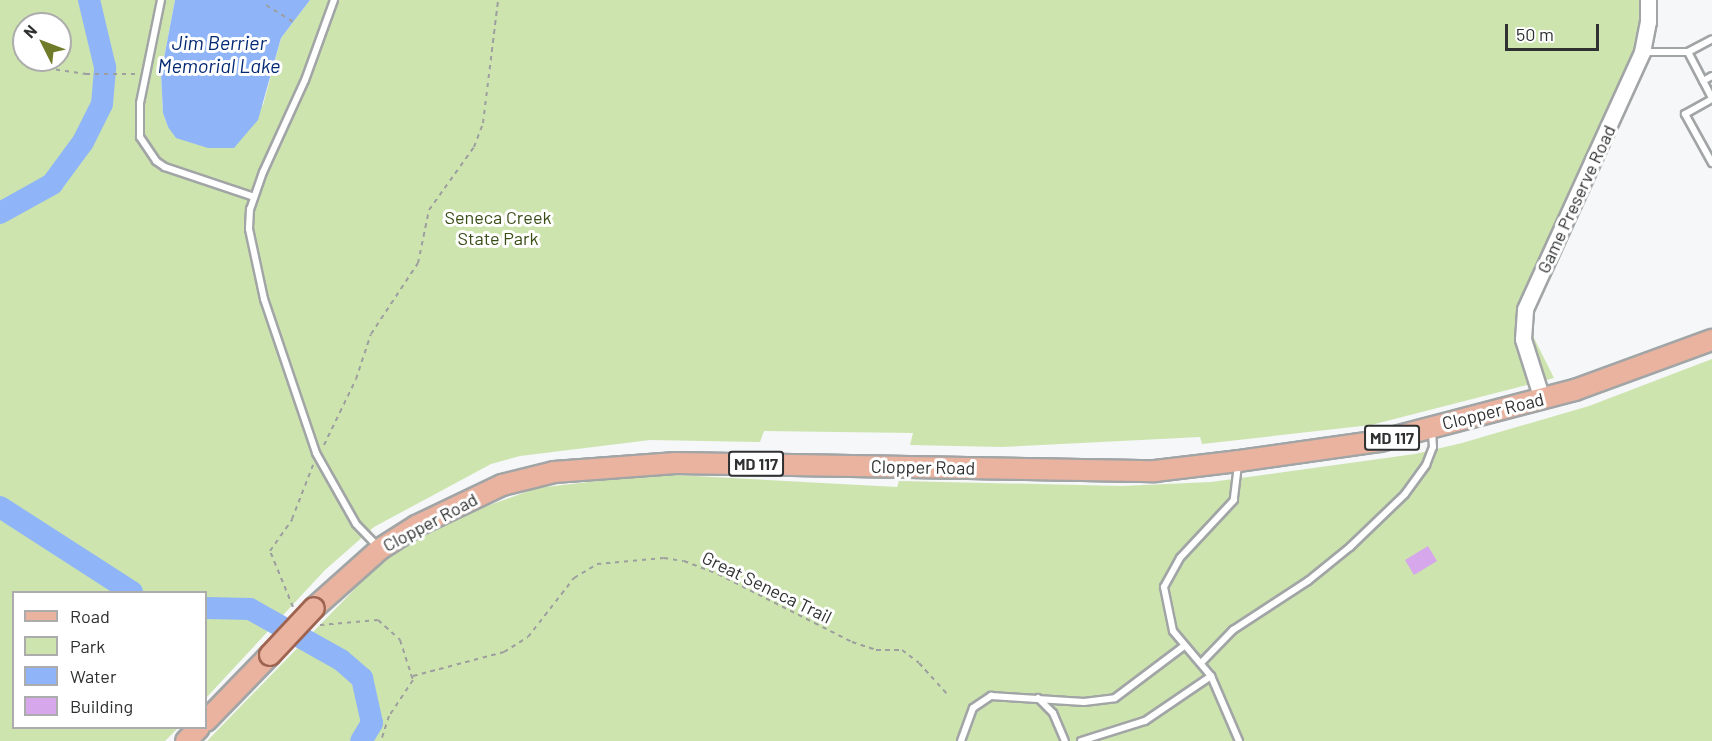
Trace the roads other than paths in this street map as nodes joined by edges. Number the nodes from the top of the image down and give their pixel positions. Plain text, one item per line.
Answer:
1 (161, 0) edge
2 (334, 0) edge
3 (1648, 0) edge
4 (1712, 39) edge
5 (1642, 52) junction
6 (1688, 52) junction
7 (1712, 76) edge
8 (1703, 81) junction
9 (1712, 99) edge
10 (1712, 163) edge
11 (254, 197) junction
12 (1712, 340) edge
13 (1542, 399) junction
14 (1432, 427) junction
15 (1239, 461) junction
16 (380, 549) junction
17 (1185, 646) junction
18 (1202, 662) junction
19 (1211, 676) junction
20 (1038, 698) junction
21 (207, 720) edge
22 (198, 729) edge
23 (186, 741) edge
24 (961, 741) edge
25 (1065, 741) edge
26 (1081, 741) edge
27 (1239, 741) edge

1 - 11 lane
2 - 11 lane
3 - 5 street, Game Preserve Road
4 - 6 lane
5 - 6 lane
5 - 13 street, Game Preserve Road
6 - 8 lane
7 - 8 lane
8 - 9 lane
9 - 10 lane
11 - 16 lane
12 - 13 main road, Clopper Road / MD 117
13 - 14 main road, Clopper Road / MD 117
14 - 15 main road, Clopper Road / MD 117
14 - 18 lane
15 - 16 main road, Clopper Road / MD 117
15 - 17 lane
16 - 21 main road, Clopper Road / MD 117, bridge
17 - 18 lane
17 - 20 lane
18 - 19 lane
19 - 26 lane
19 - 27 lane
20 - 24 lane
20 - 25 lane
22 - 23 main road

